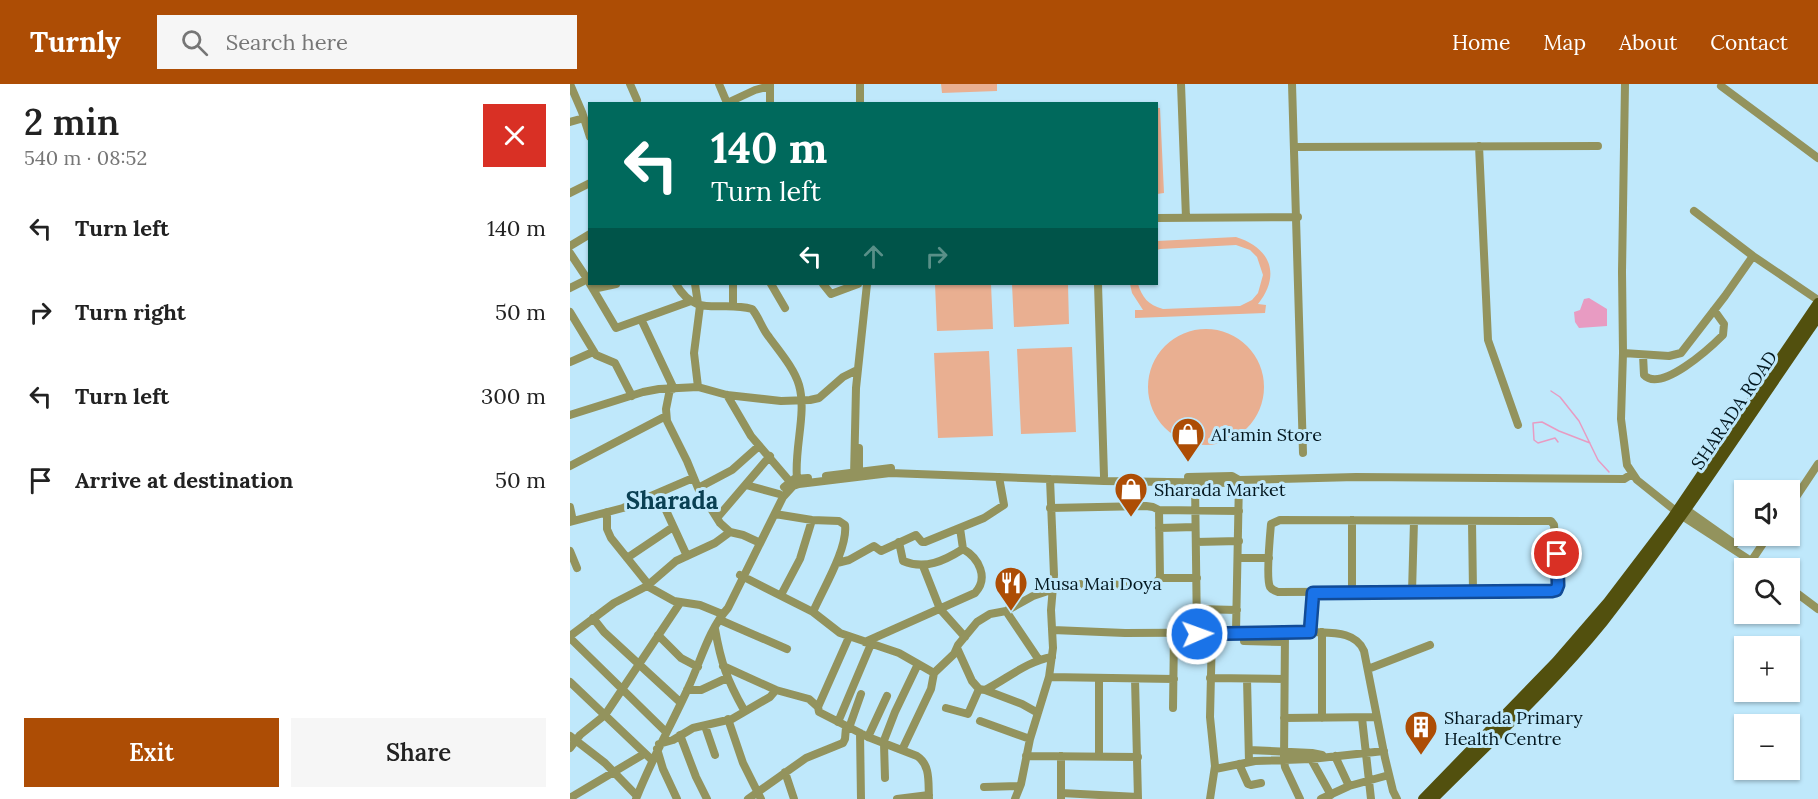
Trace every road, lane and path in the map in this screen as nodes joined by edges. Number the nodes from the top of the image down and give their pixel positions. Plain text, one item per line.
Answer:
1 (570, 84) edge
2 (630, 84) edge
3 (719, 84) edge
4 (743, 84) edge
5 (860, 84) edge
6 (865, 84) edge
7 (1181, 84) edge
8 (1292, 84) edge
9 (1625, 84) edge
10 (770, 85) edge
11 (1721, 86) dead end
12 (746, 94) junction
13 (637, 100) dead end
14 (729, 102) edge
15 (770, 102) edge
16 (860, 102) edge
17 (865, 102) edge
18 (584, 118) junction
19 (570, 122) edge
20 (588, 131) edge
21 (1479, 146) junction
22 (1598, 146) dead end
23 (1295, 147) junction
24 (1818, 158) edge
25 (588, 184) edge
26 (570, 192) edge
27 (1694, 211) dead end
28 (1298, 217) junction
29 (1158, 218) edge
30 (1186, 218) junction
31 (588, 235) edge
32 (570, 246) edge
33 (570, 253) edge
34 (1753, 256) junction
35 (588, 279) edge
36 (588, 283) edge
37 (592, 285) edge
38 (677, 285) edge
39 (695, 285) edge
40 (733, 285) edge
41 (772, 285) edge
42 (824, 285) edge
43 (867, 285) edge
44 (872, 285) edge
45 (1098, 285) edge
46 (847, 286) edge
47 (570, 288) edge
48 (1818, 302) edge
49 (696, 304) junction
50 (734, 306) junction
51 (784, 308) dead end
52 (1714, 310) junction
53 (570, 312) edge
54 (1818, 317) edge
55 (641, 319) junction
56 (593, 352) junction
57 (1623, 353) junction
58 (1643, 355) junction
59 (570, 362) edge
60 (857, 370) junction
61 (698, 387) junction
62 (671, 389) junction
63 (727, 395) junction
64 (632, 396) junction
65 (802, 401) junction
66 (570, 415) edge
67 (666, 416) junction
68 (1518, 425) dead end
69 (1728, 442) junction
70 (759, 446) junction
71 (1303, 453) dead end
72 (770, 456) junction
73 (1818, 464) edge
74 (570, 466) edge
75 (856, 474) junction
76 (1104, 476) junction
77 (1628, 476) junction
78 (999, 477) junction
79 (693, 478) junction
80 (1050, 479) junction
81 (1239, 480) junction
82 (793, 482) junction
83 (1195, 482) junction
84 (747, 485) junction
85 (698, 488) junction
86 (1800, 491) edge
87 (658, 493) junction
88 (779, 494) junction
89 (570, 507) edge
90 (1050, 508) junction
91 (1159, 510) junction
92 (1195, 510) junction
93 (1239, 511) junction
94 (607, 512) junction
95 (775, 514) junction
96 (1678, 516) junction
97 (717, 518) junction
98 (812, 520) junction
99 (1352, 520) junction
100 (1414, 521) junction
101 (572, 522) edge
102 (1473, 522) junction
103 (673, 527) junction
104 (1196, 527) junction
105 (960, 528) junction
106 (1159, 528) junction
107 (730, 532) junction
108 (756, 541) junction
109 (1239, 541) junction
110 (899, 542) junction
111 (1196, 542) junction
112 (1761, 546) edge
113 (963, 549) junction
114 (570, 551) edge
115 (687, 556) junction
116 (1754, 556) junction
117 (627, 558) junction
118 (1238, 558) junction
119 (1269, 558) junction
120 (1746, 558) edge
121 (1757, 558) edge
122 (837, 563) junction
123 (923, 566) junction
124 (577, 568) dead end
125 (742, 576) junction
126 (1160, 578) junction
127 (1197, 578) junction
128 (648, 585) junction
129 (1054, 588) junction
130 (1800, 590) edge
131 (1473, 591) junction
132 (1352, 592) junction
133 (1412, 592) junction
134 (1313, 593) junction
135 (781, 595) junction
136 (1800, 596) edge
137 (680, 603) junction
138 (1818, 604) edge
139 (940, 609) junction
140 (1197, 609) junction
141 (1818, 609) edge
142 (1006, 610) junction
143 (1237, 610) junction
144 (813, 612) junction
145 (722, 616) junction
146 (593, 618) junction
147 (715, 629) junction
148 (1053, 630) junction
149 (1236, 632) junction
150 (1285, 632) junction
151 (1310, 632) junction
152 (1322, 632) junction
153 (1174, 633) junction
154 (1212, 633) junction
155 (658, 634) junction
156 (1197, 634) junction
157 (570, 637) edge
158 (965, 637) junction
159 (849, 638) junction
160 (1244, 641) dead end
161 (1284, 642) junction
162 (867, 643) junction
163 (1430, 645) dead end
164 (957, 648) junction
165 (787, 649) dead end
166 (1052, 657) junction
167 (1039, 660) junction
168 (640, 664) junction
169 (918, 664) junction
170 (723, 666) junction
171 (698, 667) junction
172 (1368, 669) junction
173 (934, 673) junction
174 (1049, 677) junction
175 (727, 678) junction
176 (1210, 678) junction
177 (1099, 679) junction
178 (1135, 679) junction
179 (1174, 679) junction
180 (1247, 679) junction
181 (1284, 680) junction
182 (570, 682) edge
183 (623, 689) junction
184 (982, 689) junction
185 (687, 690) junction
186 (776, 690) junction
187 (861, 694) dead end
188 (887, 696) dead end
189 (681, 703) junction
190 (818, 706) junction
191 (946, 708) dead end
192 (1173, 708) dead end
193 (744, 710) junction
194 (1038, 713) junction
195 (605, 715) junction
196 (1377, 717) junction
197 (1284, 718) junction
198 (1322, 718) junction
199 (1362, 718) junction
200 (728, 719) junction
201 (980, 721) dead end
202 (838, 722) junction
203 (705, 726) junction
204 (847, 728) junction
205 (666, 732) junction
206 (680, 735) junction
207 (864, 735) junction
208 (573, 738) edge
209 (1030, 739) junction
210 (883, 743) junction
211 (658, 746) junction
212 (570, 748) edge
213 (902, 750) junction
214 (1249, 750) junction
215 (1384, 751) junction
216 (1367, 752) junction
217 (644, 754) junction
218 (715, 755) dead end
219 (1098, 755) junction
220 (1284, 755) junction
221 (1026, 756) junction
222 (1061, 756) junction
223 (1331, 756) junction
224 (1138, 757) junction
225 (1311, 759) junction
226 (651, 760) junction
227 (1249, 762) junction
228 (1239, 764) junction
229 (1215, 769) junction
230 (615, 772) junction
231 (785, 772) junction
232 (1389, 775) junction
233 (885, 778) dead end
234 (1369, 782) junction
235 (1261, 783) dead end
236 (1349, 786) junction
237 (984, 787) dead end
238 (1020, 788) junction
239 (581, 791) junction
240 (759, 796) edge
241 (1061, 796) edge
242 (929, 797) edge
243 (1327, 797) edge
244 (570, 798) edge
245 (637, 798) edge
246 (1138, 798) edge
247 (587, 799) edge
248 (677, 799) edge
249 (707, 799) edge
250 (748, 799) edge
251 (794, 799) edge
252 (861, 799) edge
253 (897, 799) edge
254 (1015, 799) edge
255 (1023, 799) edge
256 (1210, 799) edge
257 (1300, 799) edge
258 (1371, 799) edge
259 (1397, 799) edge
260 (1423, 799) edge
261 (1433, 799) edge

1 - 18 street
2 - 13 street
3 - 14 street
4 - 12 street
5 - 16 street
6 - 17 street
7 - 30 street
8 - 23 street
9 - 57 street
10 - 12 street
10 - 15 street
11 - 24 street
12 - 14 street
18 - 19 street
18 - 20 street
21 - 22 street
21 - 23 street
21 - 68 street
23 - 28 street
25 - 26 street
27 - 34 street
28 - 30 street
28 - 71 street
29 - 30 street
31 - 32 street
33 - 35 street
34 - 48 street
34 - 52 street
36 - 47 street
37 - 55 street
38 - 49 street
39 - 49 street
40 - 50 street
41 - 51 street
42 - 46 street
43 - 60 street
44 - 75 street
45 - 76 street
48 - 69 main road
49 - 50 street
49 - 55 street
49 - 61 street
50 - 65 street
52 - 58 street
52 - 58 street
53 - 56 street
54 - 69 main road, SHARADA ROAD
55 - 62 street
56 - 59 street
56 - 64 street
57 - 58 street
57 - 77 street
60 - 65 street
60 - 75 street
61 - 62 street
61 - 63 street
62 - 64 street
62 - 67 street
63 - 65 street
63 - 70 street
64 - 66 street
65 - 82 street
67 - 74 street
67 - 79 street
69 - 96 main road
70 - 72 street
70 - 85 street
72 - 82 street
72 - 84 street
73 - 86 street
75 - 76 street
75 - 78 street
75 - 82 street
76 - 81 street
77 - 81 street
77 - 96 street
78 - 80 street
78 - 105 street
79 - 85 street
79 - 87 street
80 - 83 street
80 - 90 street
81 - 83 street
81 - 93 street
82 - 88 street
82 - 95 street
83 - 92 street
84 - 88 street
84 - 97 street
85 - 97 street
87 - 94 street
87 - 103 street
88 - 108 street
89 - 101 street
90 - 91 street
90 - 129 street
91 - 92 street
91 - 106 street
92 - 93 street
92 - 104 street
93 - 109 street
94 - 101 street
94 - 117 street
95 - 98 street
95 - 125 street
96 - 116 street
96 - 120 street
96 - 260 main road
96 - 261 main road
97 - 107 street
98 - 122 street
98 - 135 street
99 - 100 street
99 - 119 street
99 - 132 street
100 - 102 street
100 - 133 street
102 - 131 street
102 - 131 street
103 - 115 street
103 - 117 street
104 - 106 street
104 - 111 street
105 - 110 street
105 - 113 street
106 - 126 street
107 - 108 street
107 - 115 street
108 - 125 street
109 - 111 street
109 - 118 street
110 - 122 street
110 - 123 street
111 - 127 street
112 - 116 street
113 - 123 street
113 - 139 street
114 - 124 street
115 - 128 street
116 - 121 street
117 - 128 street
118 - 119 street
118 - 143 street
119 - 134 street
122 - 144 street
123 - 139 street
125 - 135 street
125 - 145 street
126 - 127 street
126 - 129 street
127 - 140 street
128 - 137 street
128 - 146 street
129 - 142 street
129 - 148 street
130 - 138 street
131 - 133 street
132 - 133 street
132 - 134 street
134 - 151 street
135 - 144 street
136 - 141 street
137 - 145 street
137 - 155 street
139 - 158 street
139 - 162 street
140 - 143 street
140 - 156 street
142 - 158 street
142 - 167 street
143 - 149 street
144 - 159 street
145 - 147 street
145 - 165 street
146 - 157 street
146 - 168 street
147 - 170 street
147 - 171 street
148 - 153 street
148 - 166 street
149 - 150 street
149 - 154 street
150 - 151 street
150 - 161 street
151 - 152 street
152 - 172 street
152 - 198 street
153 - 156 street
153 - 179 street
154 - 156 street
154 - 176 street
155 - 168 street
155 - 171 street
157 - 183 street
158 - 164 street
159 - 162 street
159 - 190 street
160 - 161 street
161 - 181 street
162 - 169 street
162 - 202 street
163 - 172 street
164 - 173 street
164 - 184 street
166 - 167 street
166 - 174 street
167 - 184 street
168 - 183 street
168 - 189 street
169 - 173 street
169 - 210 street
170 - 175 street
170 - 186 street
171 - 185 street
172 - 196 street
173 - 213 street
174 - 177 street
174 - 194 street
175 - 185 street
175 - 193 street
176 - 180 street
176 - 229 street
177 - 178 street
177 - 219 street
178 - 179 street
178 - 224 street
179 - 192 street
180 - 181 street
180 - 214 street
181 - 197 street
182 - 195 street
183 - 195 street
183 - 205 street
184 - 191 street
184 - 194 street
185 - 189 street
186 - 190 street
186 - 193 street
187 - 204 street
188 - 207 street
189 - 205 street
190 - 202 street
193 - 200 street
194 - 209 street
195 - 208 street
195 - 217 street
196 - 199 street
196 - 215 street
197 - 198 street
197 - 220 street
198 - 199 street
199 - 216 street
200 - 203 street
200 - 240 street
201 - 209 street
202 - 204 street
203 - 206 street
203 - 218 street
204 - 207 street
204 - 231 street
205 - 211 street
206 - 211 street
206 - 249 street
207 - 210 street
207 - 252 street
208 - 212 street
208 - 230 street
209 - 221 street
210 - 213 street
210 - 233 street
211 - 226 street
211 - 248 street
213 - 242 street
214 - 220 street
214 - 227 street
215 - 216 street
215 - 232 street
216 - 223 street
216 - 234 street
217 - 226 street
217 - 230 street
219 - 222 street
219 - 224 street
220 - 223 street
220 - 225 street
220 - 227 street
220 - 257 street
221 - 222 street
221 - 238 street
222 - 241 street
223 - 225 street
223 - 236 street
224 - 246 street
225 - 243 street
226 - 245 street
227 - 228 street
228 - 229 street
228 - 235 street
229 - 256 street
230 - 239 street
230 - 245 street
231 - 240 street
231 - 251 street
232 - 234 street
232 - 259 street
234 - 236 street
234 - 258 street
236 - 243 street
237 - 238 street
238 - 254 street
238 - 255 street
239 - 244 street
239 - 247 street
240 - 250 street
241 - 246 street
242 - 253 street

